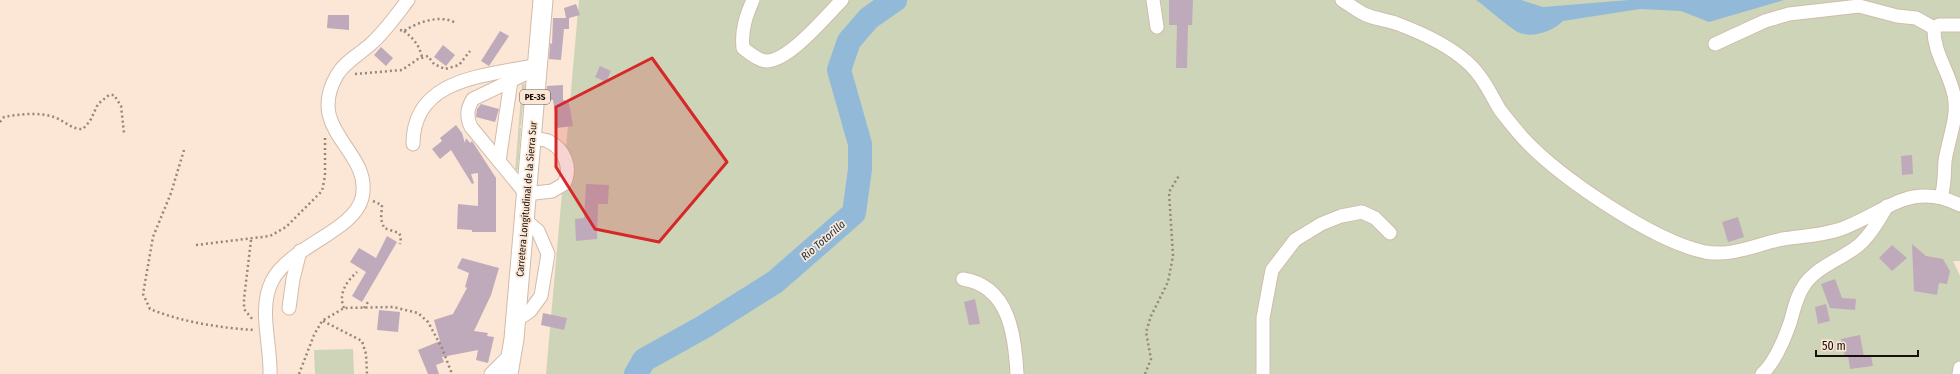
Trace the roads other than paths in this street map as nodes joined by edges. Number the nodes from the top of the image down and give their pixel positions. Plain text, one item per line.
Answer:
1 (408, 0) edge
2 (753, 0) edge
3 (842, 0) edge
4 (1153, 0) edge
5 (1342, 0) edge
6 (546, 1) edge
7 (1960, 25) edge
8 (1157, 27) dead end
9 (1934, 28) junction
10 (1716, 44) dead end
11 (538, 65) junction
12 (512, 81) junction
13 (532, 138) junction
14 (414, 144) dead end
15 (499, 162) junction
16 (526, 194) junction
17 (1941, 197) junction
18 (1960, 205) edge
19 (1887, 206) junction
20 (524, 219) junction
21 (1390, 233) dead end
22 (300, 251) junction
23 (963, 279) dead end
24 (289, 308) dead end
25 (515, 321) junction
26 (510, 355) junction
27 (1960, 368) edge
28 (270, 374) edge
29 (491, 374) edge
30 (508, 374) edge
31 (1016, 374) edge
32 (1263, 374) edge
33 (1762, 374) edge
34 (1958, 374) edge

1 - 22 street
2 - 3 street
4 - 8 street
5 - 19 street
6 - 11 highway, Carretera Longitudinal de la Sierra Sur / PE-3S
7 - 9 street
9 - 10 street
9 - 17 street
11 - 12 street
11 - 13 highway, Carretera Longitudinal de la Sierra Sur / PE-3S
11 - 14 street
12 - 15 street
12 - 15 street
13 - 16 highway, Carretera Longitudinal de la Sierra Sur / PE-3S
13 - 16 street
15 - 16 street
16 - 20 highway, Carretera Longitudinal de la Sierra Sur / PE-3S
17 - 18 street
17 - 19 street
19 - 33 street
20 - 25 highway, Carretera Longitudinal de la Sierra Sur / PE-3S
20 - 25 street
21 - 32 street
22 - 24 street
22 - 28 street
23 - 31 street
25 - 26 highway, Carretera Longitudinal de la Sierra Sur / PE-3S
26 - 29 street
26 - 30 highway, Carretera Longitudinal de la Sierra Sur / PE-3S
27 - 34 street

